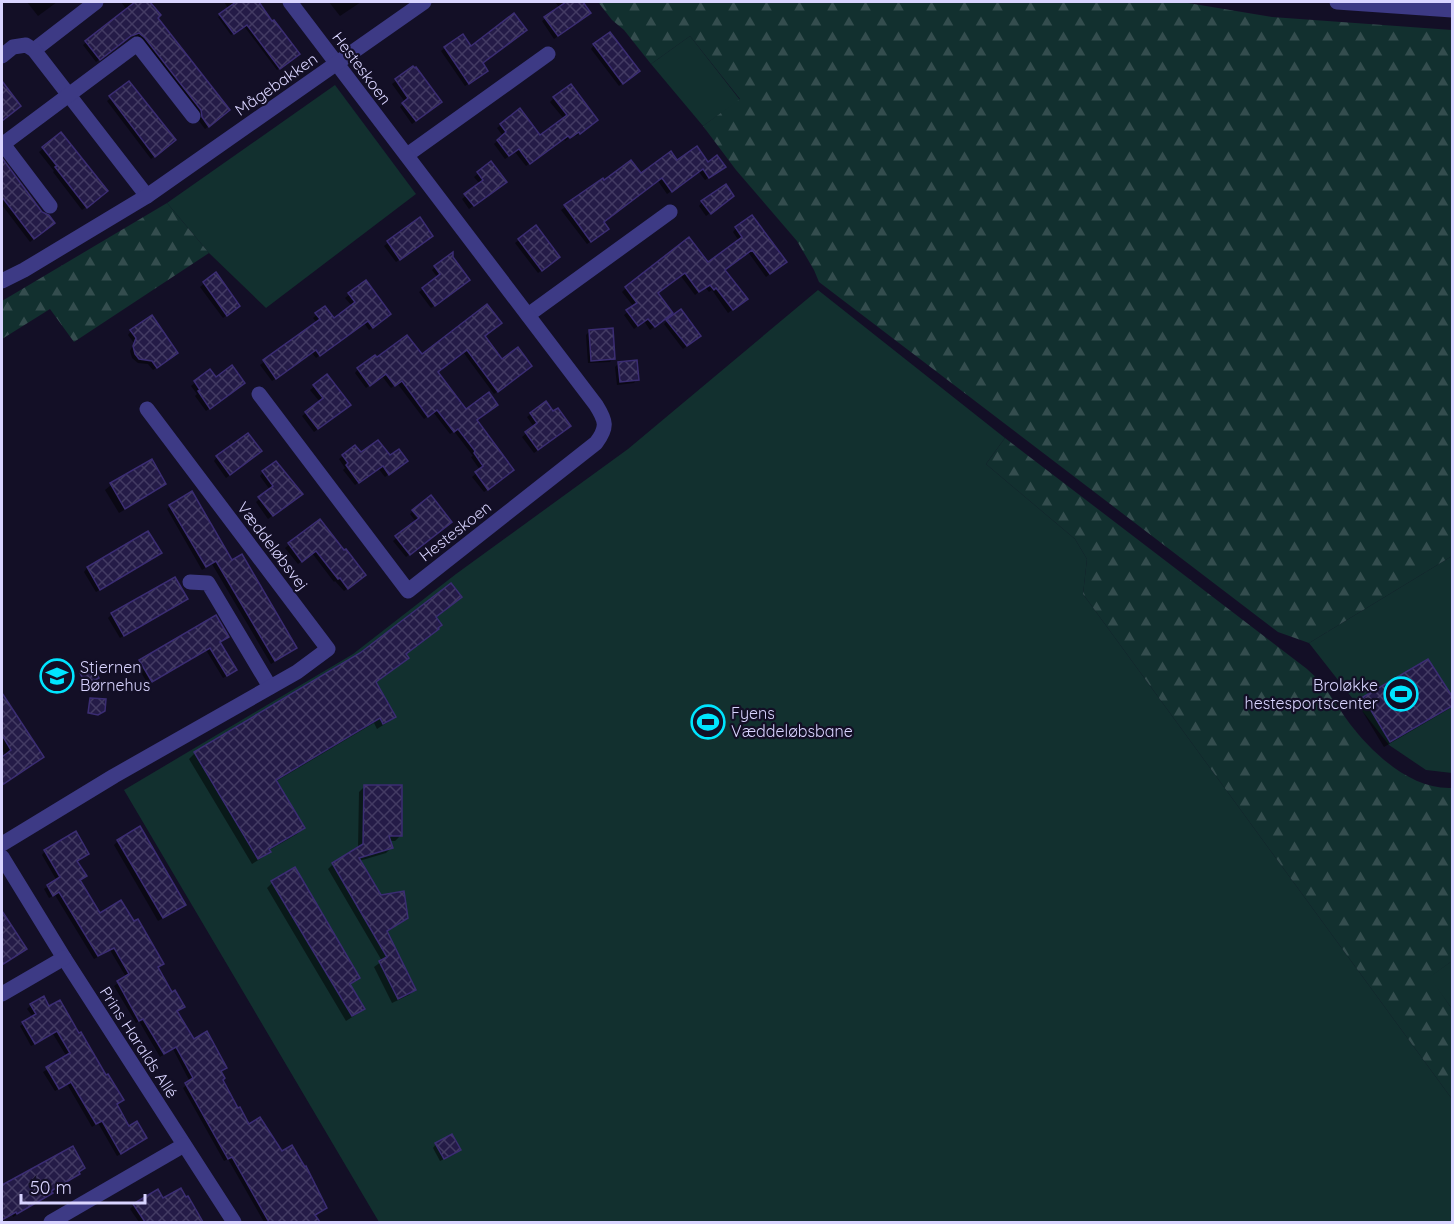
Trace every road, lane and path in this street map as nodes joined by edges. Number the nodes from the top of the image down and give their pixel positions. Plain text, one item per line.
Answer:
1 (96, 2) edge
2 (290, 2) edge
3 (424, 2) edge
4 (1337, 2) edge
5 (78, 7) edge
6 (1452, 10) edge
7 (34, 50) junction
8 (548, 54) dead end
9 (2, 56) edge
10 (336, 64) junction
11 (68, 95) junction
12 (193, 116) dead end
13 (406, 155) junction
14 (147, 196) junction
15 (50, 206) dead end
16 (670, 212) dead end
17 (2, 283) edge
18 (528, 315) junction
19 (259, 394) dead end
20 (147, 409) dead end
21 (190, 582) dead end
22 (270, 687) junction
23 (2, 844) edge
24 (2, 856) edge
25 (64, 958) junction
26 (2, 994) edge
27 (184, 1145) junction
28 (51, 1222) edge
29 (234, 1222) edge

1 - 5 street
2 - 10 street, Hesteskoen
3 - 10 street, Mågebakken
4 - 6 street
5 - 7 street
7 - 9 street
7 - 11 street
8 - 13 street
10 - 13 street, Hesteskoen
10 - 14 street, Mågebakken
11 - 12 street
11 - 14 street
11 - 15 street
13 - 18 street, Hesteskoen
14 - 17 street, Mågebakken
16 - 18 street
18 - 19 street, Hesteskoen
20 - 22 street, Væddeløbsvej
21 - 22 street
22 - 23 street, Væddeløbsvej
24 - 25 street, Prins Haralds Allé
25 - 26 street
25 - 27 street, Prins Haralds Allé
27 - 28 street
27 - 29 street, Prins Haralds Allé

